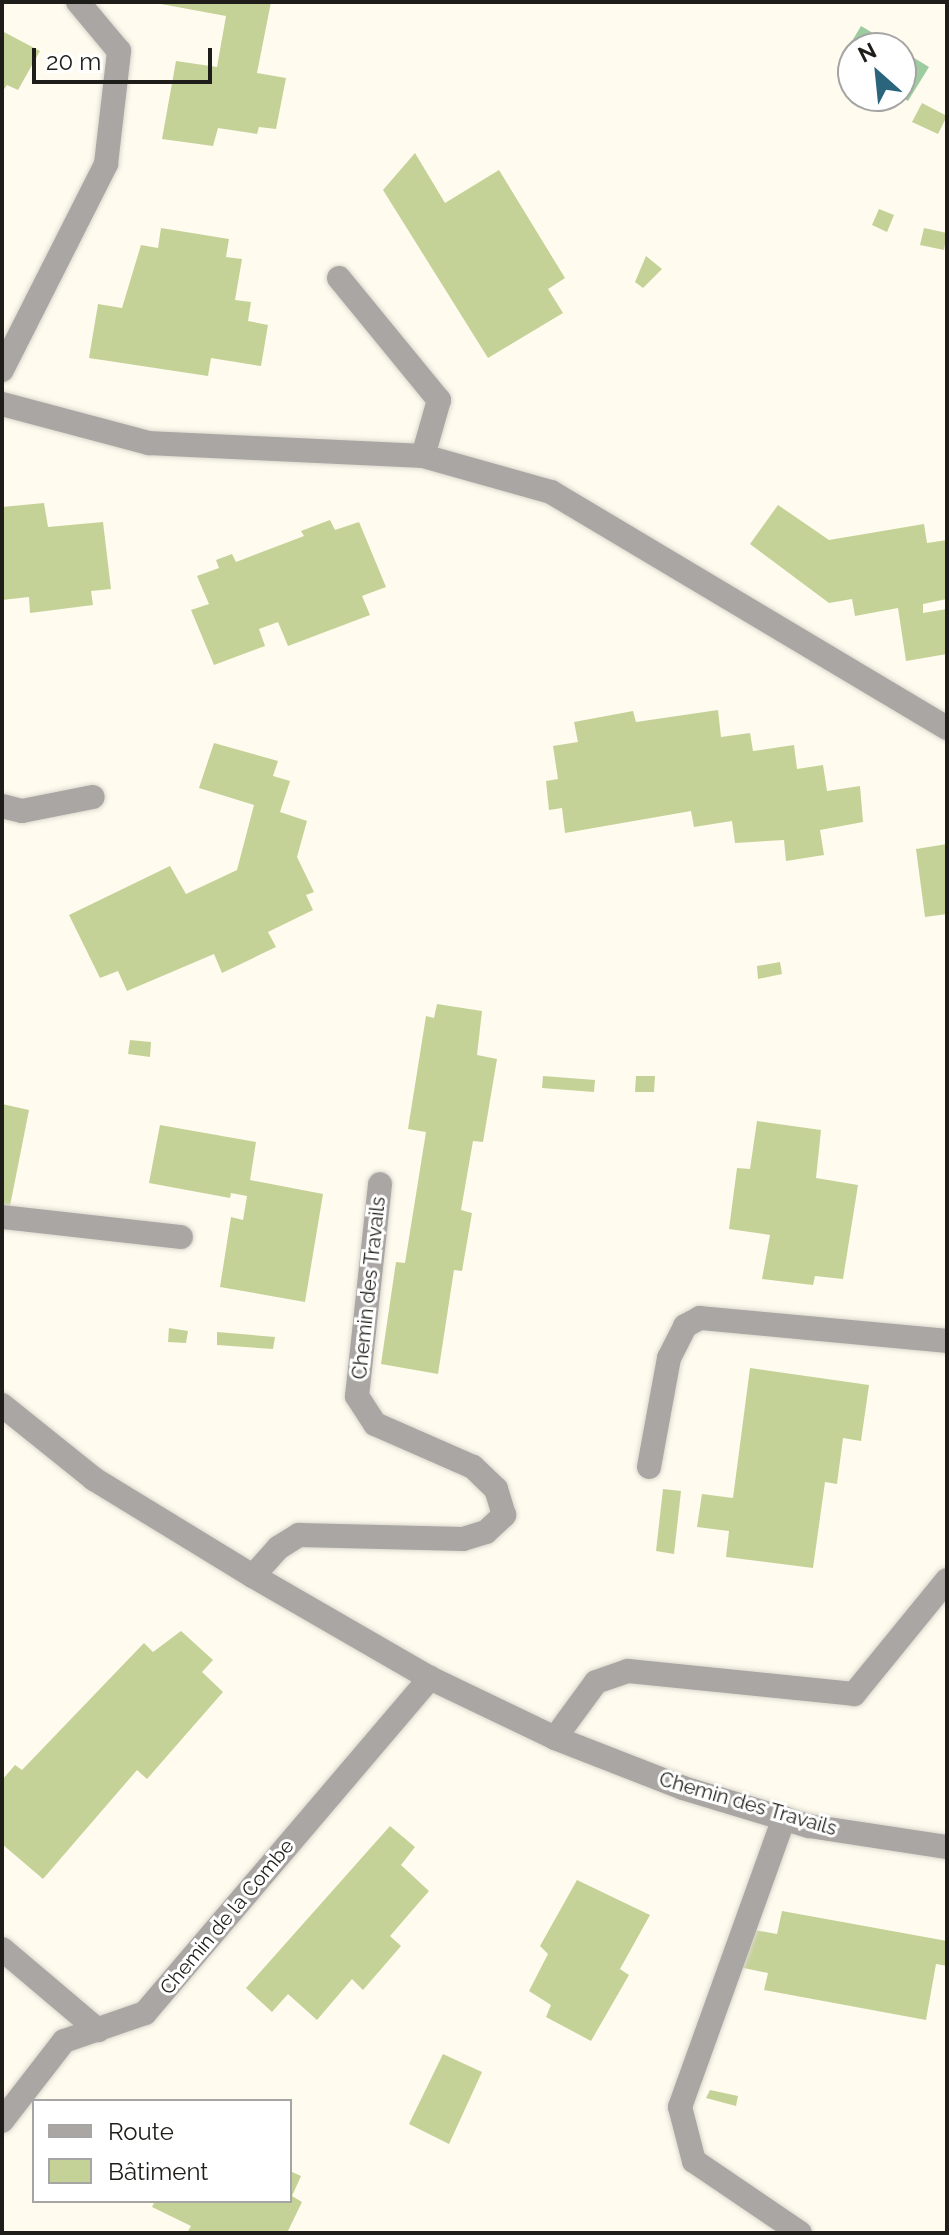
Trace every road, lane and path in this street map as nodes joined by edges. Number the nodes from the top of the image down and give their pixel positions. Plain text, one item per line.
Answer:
1 (78, 2) edge
2 (339, 278) dead end
3 (2, 370) edge
4 (2, 404) edge
5 (423, 456) junction
6 (947, 728) edge
7 (93, 797) dead end
8 (2, 806) edge
9 (380, 1184) dead end
10 (2, 1217) edge
11 (181, 1237) dead end
12 (947, 1341) edge
13 (2, 1405) edge
14 (649, 1467) dead end
15 (253, 1576) junction
16 (947, 1580) edge
17 (430, 1678) junction
18 (555, 1738) junction
19 (784, 1818) junction
20 (947, 1847) edge
21 (2, 1949) edge
22 (98, 2030) junction
23 (2, 2121) edge
24 (800, 2233) edge

1 - 3 street
2 - 5 street
4 - 5 street
5 - 6 street
7 - 8 street
9 - 15 street, Chemin des Travails
10 - 11 street
12 - 14 street
13 - 15 street, Chemin des Travails
15 - 17 street, Chemin des Travails
16 - 18 street
17 - 18 street, Chemin des Travails
17 - 22 street, Chemin de la Combe
18 - 19 street, Chemin des Travails
19 - 20 street, Chemin des Travails
19 - 24 street
21 - 22 street
22 - 23 street, Chemin de la Combe

